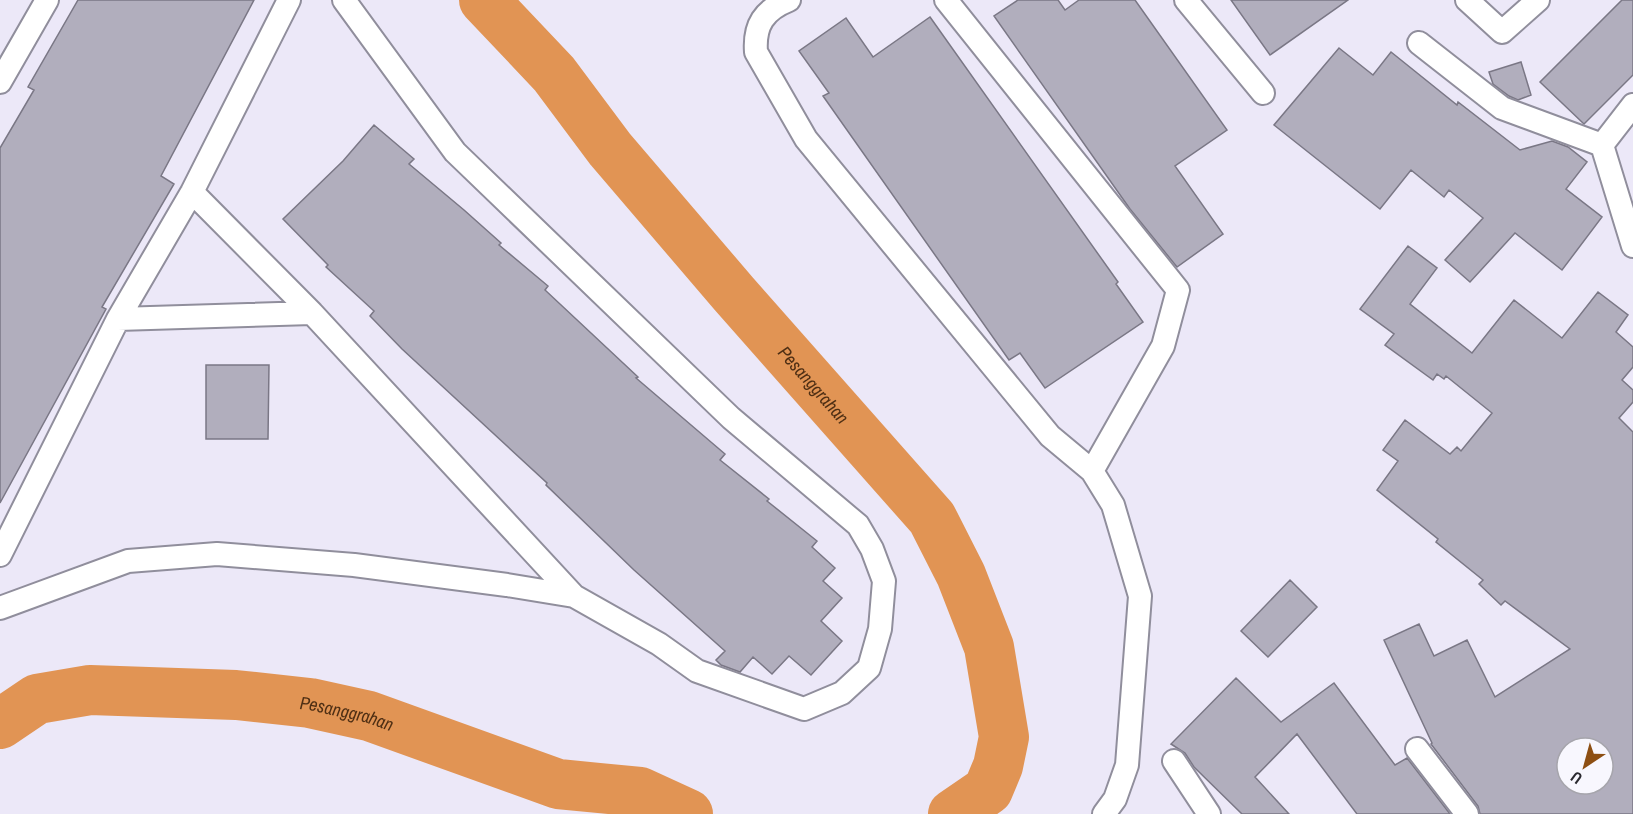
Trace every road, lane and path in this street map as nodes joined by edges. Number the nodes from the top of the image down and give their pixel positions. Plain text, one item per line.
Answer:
1 (47, 0) edge
2 (289, 0) edge
3 (344, 0) edge
4 (789, 0) edge
5 (946, 0) edge
6 (1186, 0) edge
7 (1467, 0) edge
8 (1538, 0) edge
9 (1419, 43) dead end
10 (0, 82) edge
11 (1263, 93) dead end
12 (1633, 105) edge
13 (1602, 145) junction
14 (192, 192) junction
15 (1633, 246) edge
16 (312, 313) junction
17 (118, 319) junction
18 (1092, 471) junction
19 (0, 555) edge
20 (574, 596) junction
21 (0, 608) edge
22 (1417, 749) dead end
23 (1174, 761) dead end
24 (1104, 814) edge
25 (1209, 814) edge
26 (1467, 814) edge

1 - 10 street
2 - 14 street
3 - 20 street
4 - 18 street
5 - 18 street
6 - 11 street
7 - 8 street
9 - 13 street
12 - 13 street
13 - 15 street
14 - 16 street
14 - 17 street
16 - 17 street
16 - 20 street
17 - 19 street
18 - 24 street
20 - 21 street
22 - 26 street
23 - 25 street

